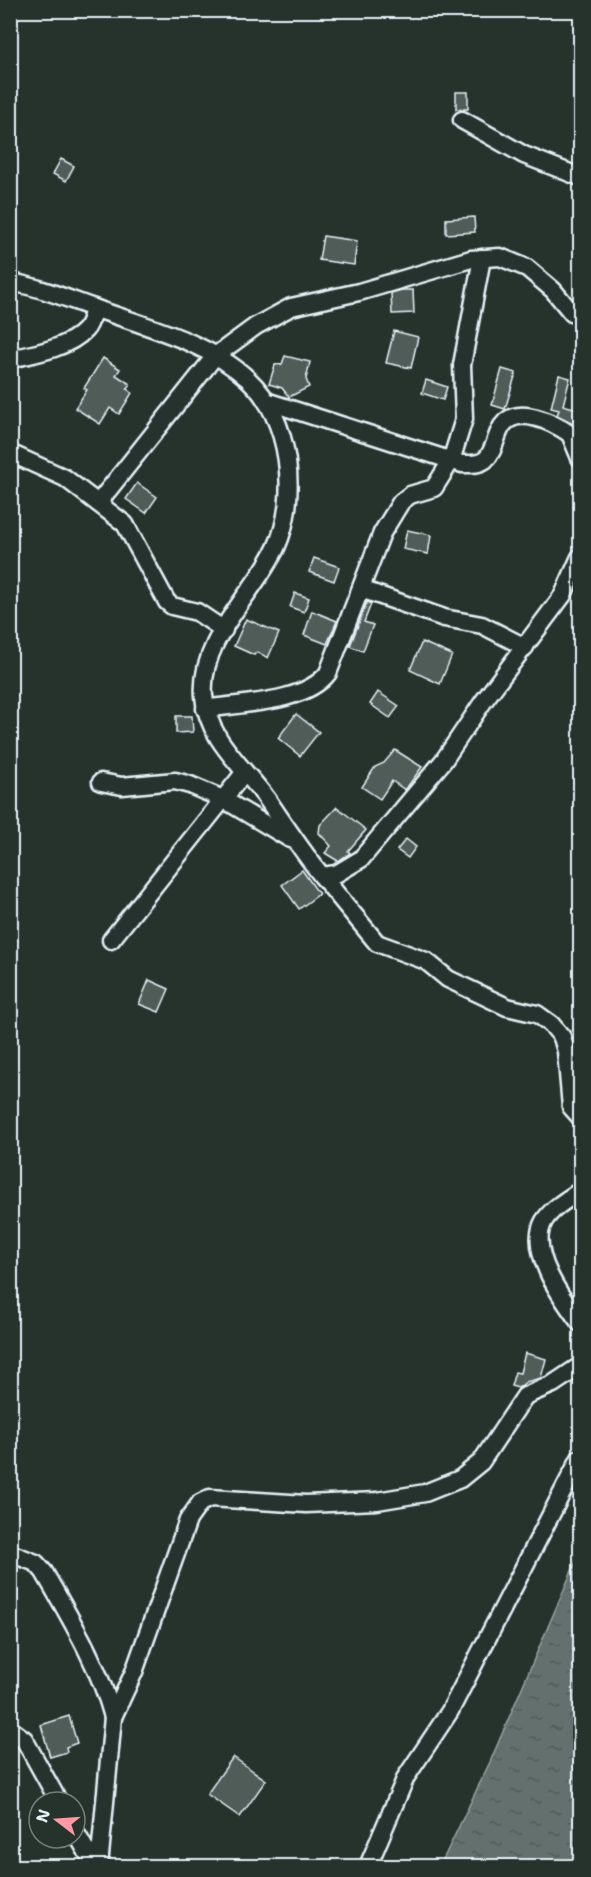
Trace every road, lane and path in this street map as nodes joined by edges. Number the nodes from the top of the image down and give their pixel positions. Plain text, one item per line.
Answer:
1 (462, 120) dead end
2 (580, 177) edge
3 (482, 258) junction
4 (10, 282) edge
5 (94, 308) junction
6 (580, 317) edge
7 (214, 356) junction
8 (10, 359) edge
9 (266, 401) junction
10 (10, 453) edge
11 (580, 458) edge
12 (451, 461) junction
13 (98, 503) junction
14 (580, 558) edge
15 (361, 589) junction
16 (224, 630) junction
17 (525, 647) junction
18 (206, 709) junction
19 (244, 773) junction
20 (101, 782) dead end
21 (223, 799) junction
22 (293, 840) junction
23 (322, 876) junction
24 (111, 940) dead end
25 (580, 1118) edge
26 (580, 1191) edge
27 (580, 1323) edge
28 (580, 1366) edge
29 (580, 1458) edge
30 (10, 1553) edge
31 (113, 1717) junction
32 (10, 1730) edge
33 (52, 1790) edge
34 (87, 1850) edge
35 (97, 1866) edge
36 (368, 1866) edge

1 - 2 street
3 - 6 street
3 - 7 street
3 - 12 street
4 - 5 street
5 - 7 street
5 - 8 street
7 - 9 street
7 - 13 street
9 - 12 street
9 - 16 street
10 - 13 street
11 - 12 street
12 - 15 street
13 - 16 street
14 - 17 street
15 - 17 street
15 - 18 street
16 - 18 street
17 - 23 street
18 - 19 street
19 - 21 street
19 - 22 street
20 - 21 street
21 - 22 street
21 - 24 street
22 - 23 street
23 - 25 street
26 - 27 street
28 - 31 street
29 - 36 street
30 - 31 street
31 - 35 street
32 - 33 street
34 - 35 street

